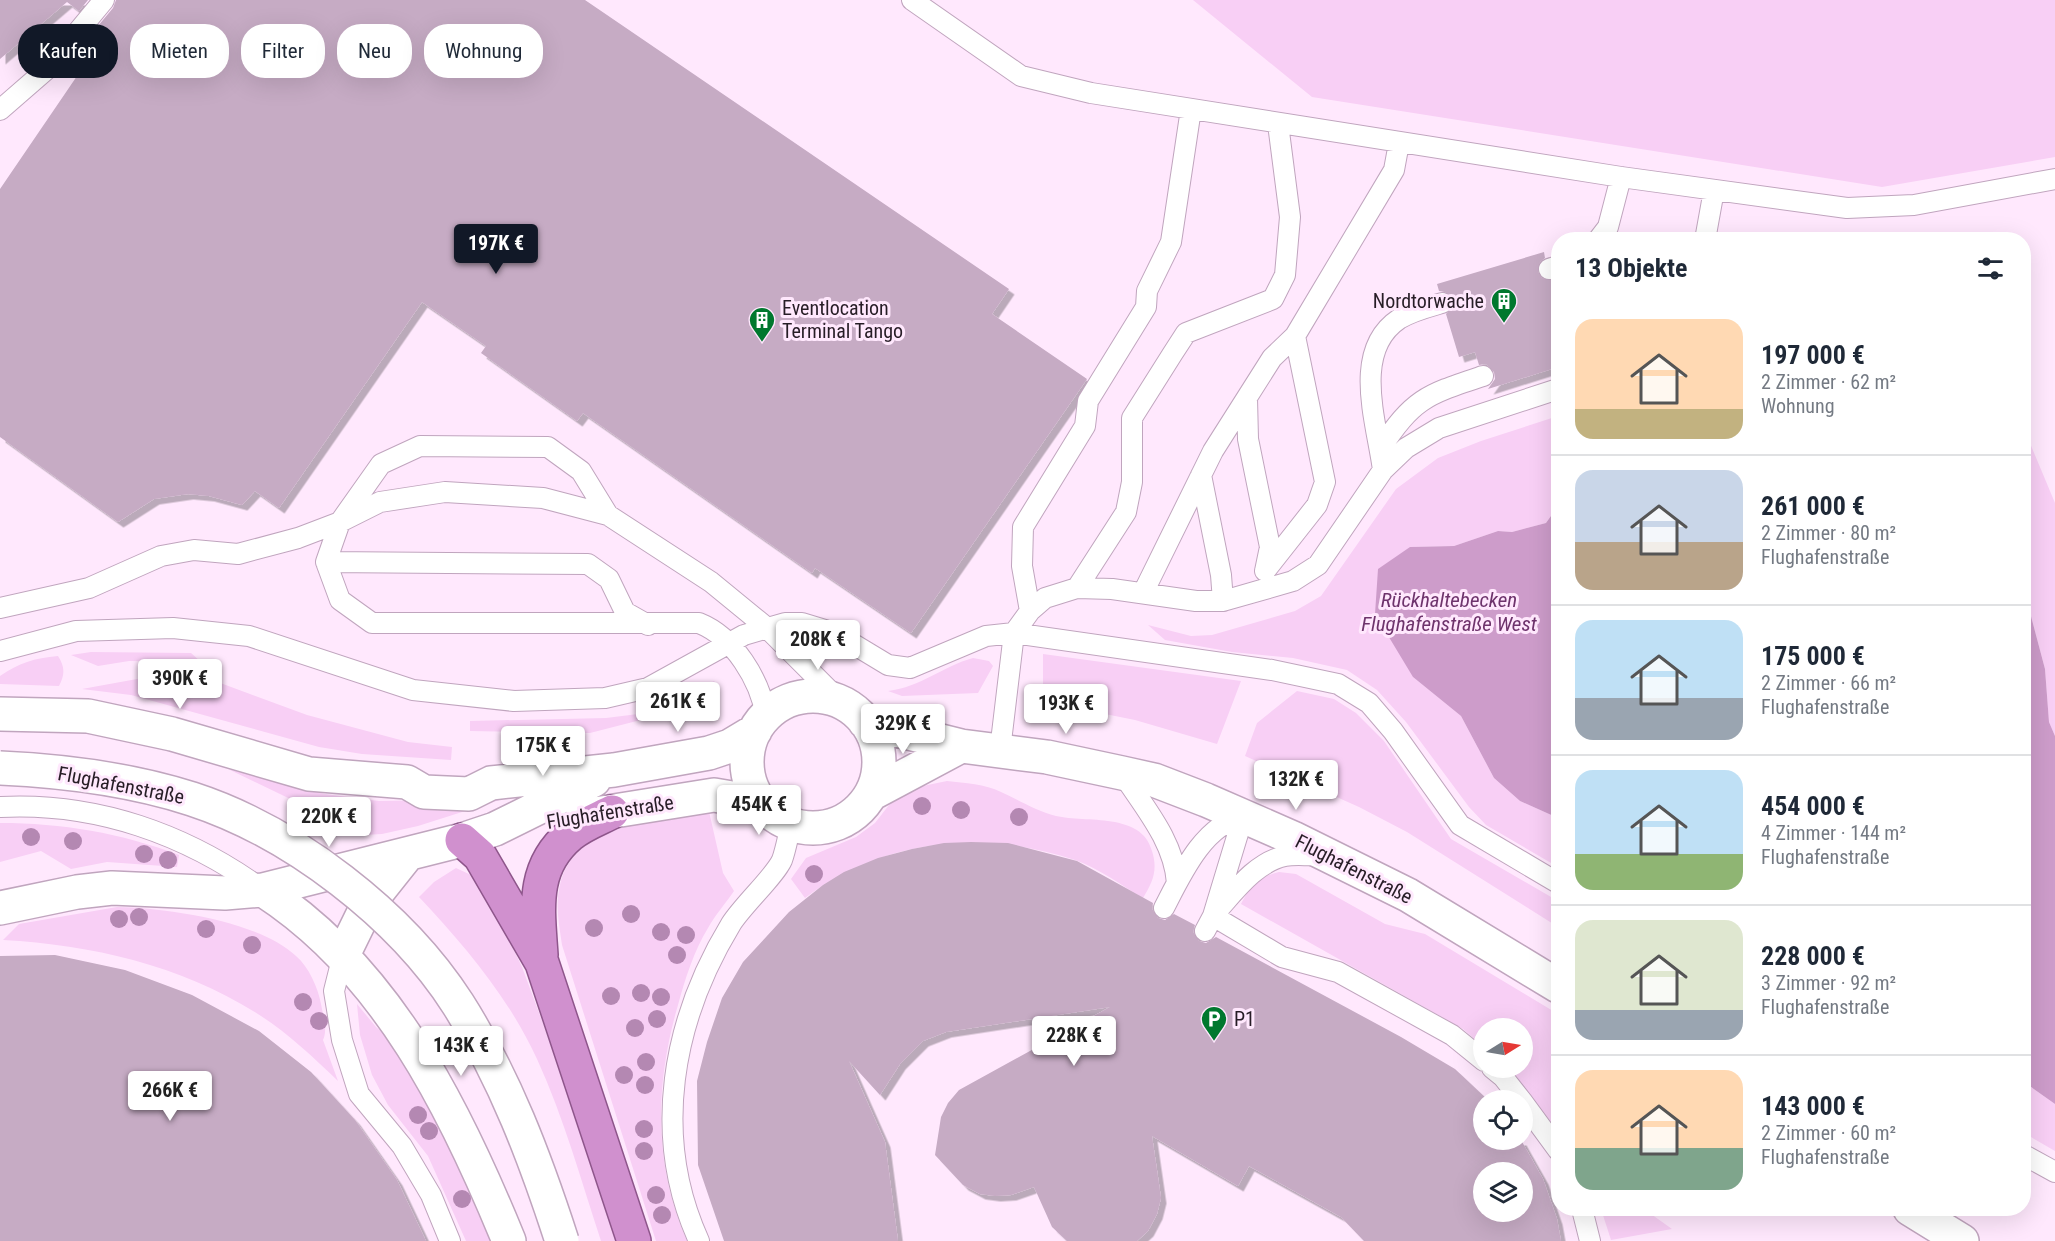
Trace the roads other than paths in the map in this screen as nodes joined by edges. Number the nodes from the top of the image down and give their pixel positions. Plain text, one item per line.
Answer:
1 (104, 0) edge
2 (912, 0) edge
3 (1191, 109) junction
4 (0, 110) edge
5 (1278, 124) junction
6 (1399, 143) junction
7 (1621, 177) junction
8 (2055, 179) edge
9 (1714, 190) junction
10 (1604, 232) edge
11 (1706, 232) edge
12 (1442, 303) dead end
13 (1295, 336) junction
14 (1483, 376) dead end
15 (1551, 391) edge
16 (1247, 398) junction
17 (1380, 449) junction
18 (1383, 470) junction
19 (1201, 475) junction
20 (608, 515) junction
21 (340, 522) junction
22 (326, 562) junction
23 (1265, 571) junction
24 (1077, 588) junction
25 (1143, 593) junction
26 (1251, 594) junction
27 (1223, 601) junction
28 (0, 608) edge
29 (1030, 611) junction
30 (648, 625) junction
31 (766, 627) junction
32 (1014, 633) junction
33 (728, 642) junction
34 (0, 651) edge
35 (854, 712) junction
36 (0, 714) edge
37 (760, 724) junction
38 (962, 746) junction
39 (1000, 750) junction
40 (0, 768) edge
41 (614, 770) junction
42 (1122, 773) junction
43 (871, 794) junction
44 (761, 803) junction
45 (0, 807) edge
46 (612, 812) junction
47 (1243, 817) junction
48 (791, 825) junction
49 (495, 829) junction
50 (462, 840) junction
51 (407, 855) junction
52 (1328, 855) junction
53 (1551, 879) edge
54 (1177, 884) junction
55 (263, 890) junction
56 (0, 908) edge
57 (1164, 908) dead end
58 (1209, 923) junction
59 (343, 955) junction
60 (542, 963) junction
61 (1551, 982) edge
62 (1473, 1052) edge
63 (1504, 1078) edge
64 (1513, 1090) edge
65 (1533, 1116) edge
66 (1551, 1140) edge
67 (2031, 1159) edge
68 (2055, 1172) edge
69 (1584, 1216) edge
70 (1921, 1216) edge
71 (450, 1241) edge
72 (509, 1241) edge
73 (562, 1241) edge
74 (634, 1241) edge
75 (699, 1241) edge
76 (1590, 1241) edge
77 (1962, 1241) edge

1 - 4 lane
2 - 3 lane
3 - 5 lane
3 - 29 lane
5 - 6 lane
5 - 24 lane
6 - 7 lane
6 - 13 lane
7 - 9 lane
7 - 10 lane
8 - 9 lane
9 - 11 lane
12 - 17 lane
13 - 16 lane
13 - 23 lane
14 - 17 lane
15 - 18 lane
16 - 19 lane
16 - 23 lane
17 - 18 lane
18 - 26 lane
19 - 25 lane
19 - 27 lane
20 - 21 lane
20 - 21 lane
20 - 31 lane
21 - 22 lane
21 - 28 lane
22 - 30 lane
22 - 30 lane
23 - 26 lane
24 - 25 lane
24 - 29 lane
25 - 27 lane
26 - 27 lane
29 - 32 lane
30 - 33 lane
31 - 32 lane
31 - 33 lane
31 - 35 lane
32 - 39 lane
32 - 53 lane
33 - 34 lane
33 - 37 lane
35 - 37 street, Flughafenstraße
35 - 38 street, Flughafenstraße
35 - 43 street
36 - 41 street, Flughafenstraße
37 - 41 street, Flughafenstraße
37 - 44 street, Flughafenstraße
38 - 39 street, Flughafenstraße
38 - 43 street
39 - 42 street, Flughafenstraße
40 - 73 street, Flughafenstraße, bridge
41 - 49 street, Flughafenstraße
42 - 47 street, Flughafenstraße
42 - 54 lane
43 - 48 street
44 - 46 street, Flughafenstraße
44 - 48 street, Flughafenstraße
45 - 55 lane
46 - 49 street, Flughafenstraße
46 - 60 highway
47 - 52 street, Flughafenstraße
47 - 54 lane
47 - 58 lane
48 - 75 lane
49 - 50 street, Flughafenstraße
50 - 51 street, Flughafenstraße
50 - 60 highway
51 - 55 street, Flughafenstraße
51 - 59 street
52 - 58 lane
52 - 61 street, Flughafenstraße
54 - 57 lane
55 - 56 street, Flughafenstraße
55 - 59 street
58 - 62 lane
59 - 71 lane
59 - 72 street
60 - 74 highway
63 - 64 lane
65 - 66 lane
67 - 68 lane
69 - 76 lane
70 - 77 street

